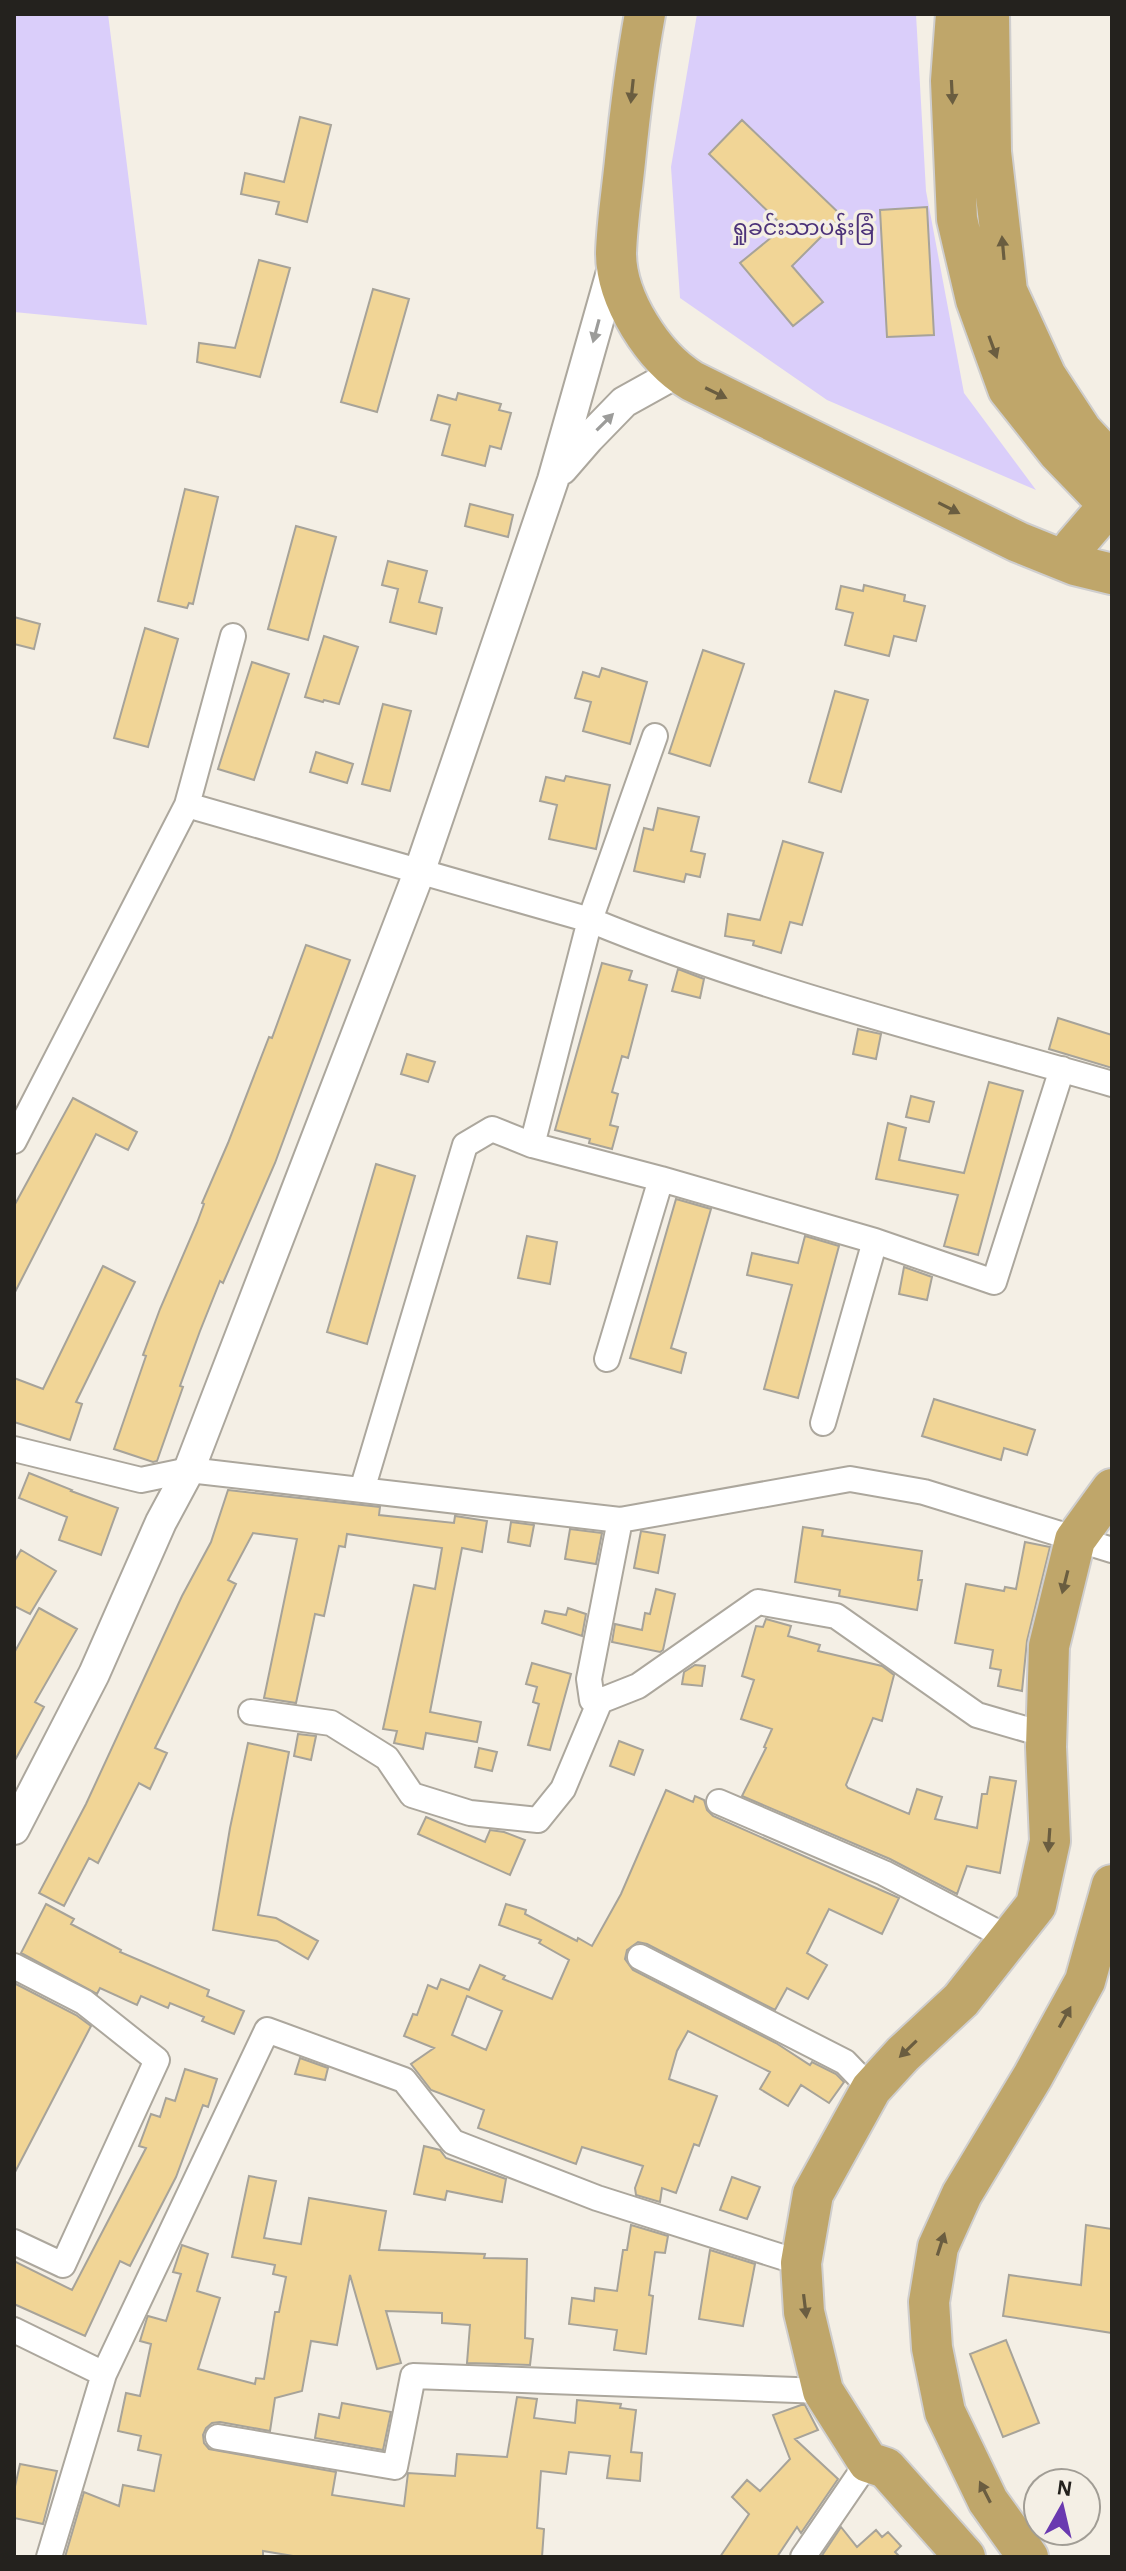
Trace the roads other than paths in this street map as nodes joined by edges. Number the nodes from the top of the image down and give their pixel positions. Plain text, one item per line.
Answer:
1 (645, 14) edge
2 (956, 14) edge
3 (989, 14) edge
4 (616, 255) junction
5 (678, 372) junction
6 (1112, 463) edge
7 (553, 480) junction
8 (1112, 508) edge
9 (1093, 560) edge
10 (1112, 599) edge
11 (233, 636) dead end
12 (655, 736) dead end
13 (187, 805) junction
14 (420, 870) junction
15 (590, 920) junction
16 (1062, 1069) junction
17 (1112, 1084) edge
18 (14, 1141) edge
19 (532, 1145) junction
20 (661, 1179) junction
21 (875, 1241) junction
22 (607, 1359) dead end
23 (823, 1423) dead end
24 (14, 1449) edge
25 (189, 1470) junction
26 (1112, 1489) edge
27 (362, 1490) junction
28 (620, 1520) junction
29 (1094, 1545) edge
30 (592, 1700) dead end
31 (251, 1712) dead end
32 (1046, 1735) junction
33 (719, 1802) dead end
34 (14, 1829) edge
35 (1112, 1885) edge
36 (1010, 1939) junction
37 (640, 1957) dead end
38 (14, 1966) edge
39 (871, 2089) junction
40 (14, 2242) edge
41 (801, 2263) junction
42 (14, 2330) edge
43 (104, 2374) junction
44 (823, 2391) junction
45 (218, 2437) dead end
46 (868, 2462) junction
47 (961, 2555) edge
48 (49, 2557) edge
49 (803, 2557) edge
50 (1028, 2557) edge

1 -> 4 highway
2 -> 8 highway
6 -> 3 highway
4 - 5 highway
4 -> 7 street
7 -> 5 street
5 -> 9 highway
7 - 14 street
8 - 9 highway
9 - 10 highway
11 - 13 street
12 - 15 street
13 - 14 street
13 - 18 street
14 - 15 street
14 - 25 street
15 - 16 street
15 - 19 street
16 - 17 street
16 - 21 street
19 - 20 street
19 - 27 street
20 - 21 street
20 - 22 street
21 - 23 street
24 - 25 street
25 - 27 street
25 - 34 street
26 - 29 highway
27 - 28 street
28 - 29 street
28 - 30 street
29 -> 32 highway
31 - 32 street
32 -> 36 highway
33 - 36 street
50 -> 35 highway
36 -> 39 highway
37 - 39 street
38 - 40 street
39 - 41 highway
41 - 43 street
41 -> 44 highway
42 - 43 street
43 - 48 street
44 - 45 street
44 - 46 highway
46 - 47 highway
46 - 49 street

